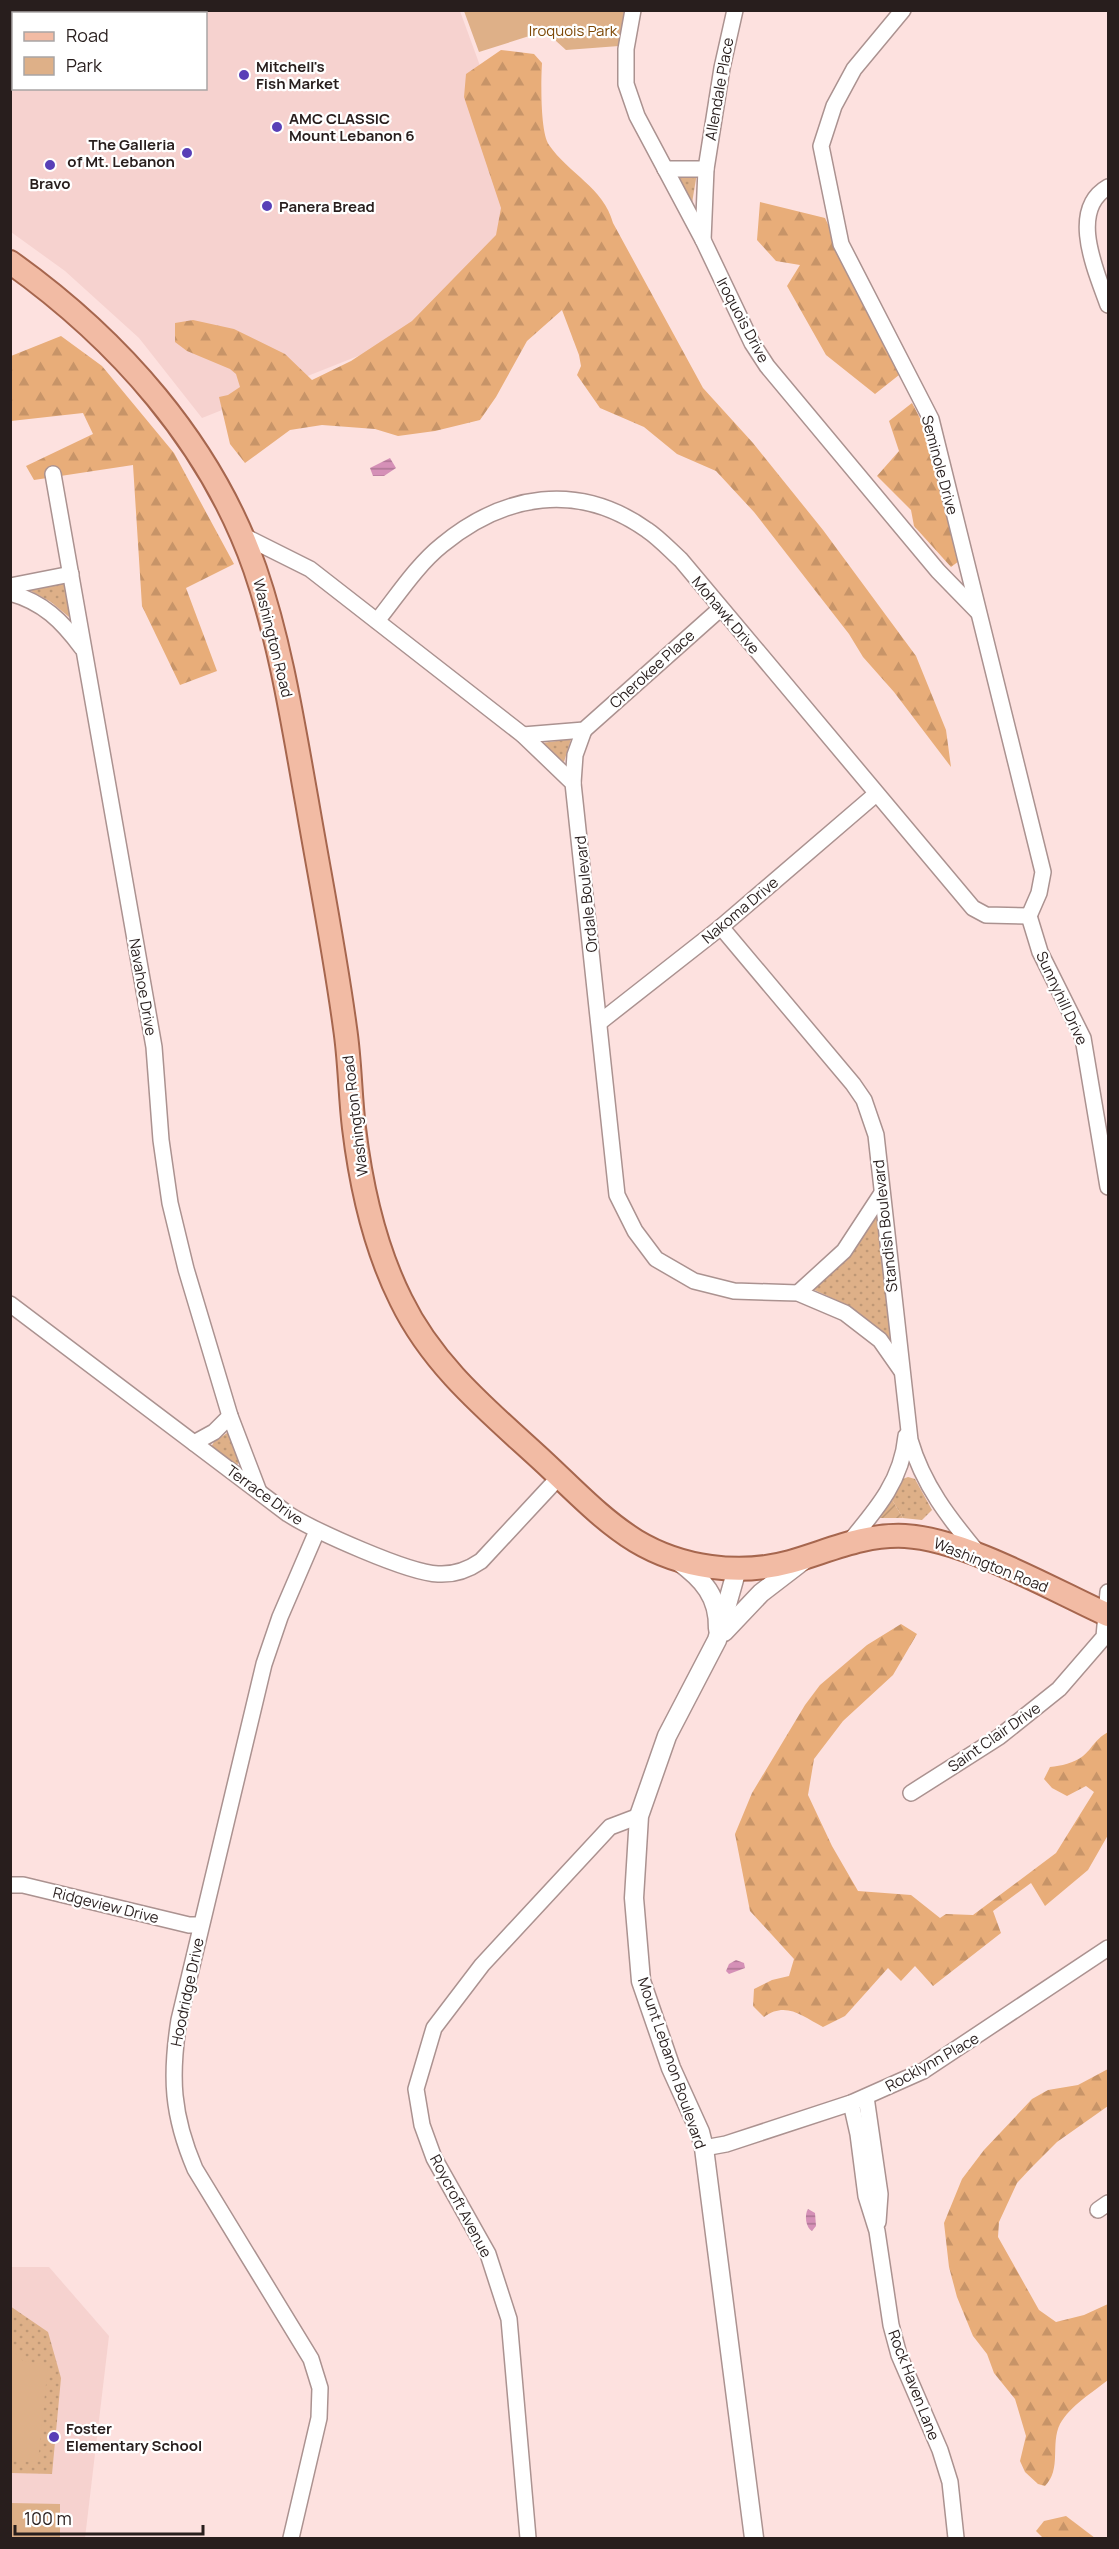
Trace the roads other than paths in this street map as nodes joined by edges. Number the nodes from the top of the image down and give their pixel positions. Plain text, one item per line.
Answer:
1 (633, 10) edge
2 (735, 10) edge
3 (903, 10) edge
4 (665, 169) junction
5 (706, 169) junction
6 (1108, 188) edge
7 (703, 240) junction
8 (10, 262) edge
9 (1108, 305) edge
10 (53, 474) dead end
11 (242, 535) junction
12 (71, 574) junction
13 (10, 586) edge
14 (10, 593) edge
15 (720, 609) junction
16 (977, 611) junction
17 (377, 621) junction
18 (84, 650) junction
19 (585, 730) junction
20 (524, 735) junction
21 (573, 783) junction
22 (876, 794) junction
23 (1029, 916) junction
24 (721, 927) junction
25 (600, 1022) junction
26 (1108, 1187) edge
27 (882, 1193) junction
28 (798, 1293) junction
29 (10, 1304) edge
30 (901, 1370) junction
31 (231, 1416) junction
32 (907, 1424) junction
33 (194, 1443) junction
34 (560, 1476) junction
35 (259, 1492) junction
36 (318, 1531) junction
37 (850, 1541) junction
38 (809, 1556) junction
39 (981, 1557) junction
40 (676, 1559) junction
41 (737, 1569) junction
42 (1108, 1592) edge
43 (1107, 1615) edge
44 (717, 1640) junction
45 (911, 1793) dead end
46 (639, 1816) junction
47 (10, 1885) edge
48 (201, 1925) junction
49 (1108, 1948) edge
50 (867, 2097) junction
51 (851, 2103) junction
52 (704, 2148) junction
53 (870, 2168) junction
54 (291, 2538) edge
55 (528, 2538) edge
56 (754, 2538) edge
57 (956, 2538) edge

1 - 4 street, Iroquois Drive
2 - 5 street, Allendale Place
3 - 16 street, Seminole Drive
4 - 5 street
4 - 7 street, Iroquois Drive
5 - 7 street, Allendale Place
6 - 9 street
7 - 16 street, Iroquois Drive
8 - 11 main road, Washington Road
10 - 12 street, Navahoe Drive
11 - 17 street
11 - 34 main road, Washington Road
12 - 13 street
12 - 18 street, Navahoe Drive
14 - 18 street
15 - 17 street, Mohawk Drive
15 - 19 street, Cherokee Place
15 - 22 street, Mohawk Drive
16 - 23 street, Seminole Drive
17 - 20 street
18 - 31 street, Navahoe Drive
19 - 20 street
19 - 21 street, Cherokee Place
20 - 21 street
21 - 25 street, Ordale Boulevard
22 - 23 street, Mohawk Drive
22 - 24 street, Nakoma Drive
23 - 26 street, Sunnyhill Drive
24 - 25 street, Nakoma Drive
24 - 27 street, Standish Boulevard
25 - 28 street, Ordale Boulevard
27 - 28 street
27 - 30 street, Standish Boulevard
28 - 30 street, Ordale Boulevard
29 - 33 street, Terrace Drive
30 - 32 street, Standish Boulevard
31 - 33 street
31 - 35 street, Navahoe Drive
32 - 37 street
32 - 39 street, Standish Boulevard
33 - 35 street, Terrace Drive
34 - 36 street, Terrace Drive
34 - 40 main road, Washington Road
35 - 36 street, Terrace Drive
36 - 48 street, Hoodridge Drive
37 - 38 main road, Washington Road
37 - 39 main road, Washington Road
38 - 41 main road, Washington Road
38 - 44 street
39 - 43 main road, Washington Road
40 - 41 main road, Washington Road
40 - 44 street
41 - 44 street, Mount Lebanon Boulevard
42 - 43 street
43 - 45 street, Saint Clair Drive
44 - 46 street, Mount Lebanon Boulevard
46 - 52 street, Mount Lebanon Boulevard
46 - 55 street, Roycroft Avenue
47 - 48 street, Ridgeview Drive
48 - 54 street, Hoodridge Drive
49 - 50 street, Rocklynn Place
50 - 51 street, Rocklynn Place
50 - 53 street, Rock Haven Lane
51 - 52 street, Rocklynn Place
51 - 53 street, Rock Haven Lane
52 - 56 street, Mount Lebanon Boulevard
53 - 57 street, Rock Haven Lane

